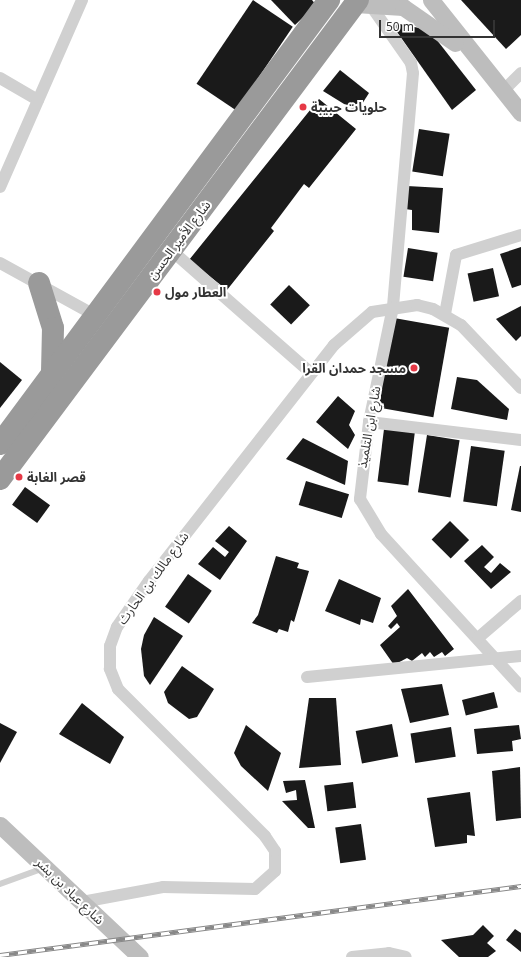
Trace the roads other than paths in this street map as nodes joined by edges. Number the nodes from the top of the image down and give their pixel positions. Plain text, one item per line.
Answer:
1 (82, 0) edge
2 (329, 0) edge
3 (431, 0) edge
4 (360, 2) edge
5 (471, 55) junction
6 (521, 73) edge
7 (0, 78) edge
8 (502, 92) junction
9 (38, 100) junction
10 (521, 114) edge
11 (0, 187) edge
12 (521, 235) edge
13 (171, 250) junction
14 (0, 261) edge
15 (39, 283) junction
16 (393, 307) junction
17 (94, 314) junction
18 (445, 314) junction
19 (114, 326) junction
20 (52, 373) junction
21 (312, 373) junction
22 (521, 388) edge
23 (369, 422) junction
24 (521, 440) edge
25 (0, 444) edge
26 (0, 480) edge
27 (521, 601) edge
28 (478, 638) junction
29 (493, 656) junction
30 (521, 656) edge
31 (307, 677) dead end
32 (521, 687) edge
33 (0, 825) edge
34 (46, 867) junction
35 (0, 884) edge
36 (82, 902) junction
37 (389, 955) edge
38 (140, 957) edge
39 (352, 957) edge
40 (406, 957) edge

1 - 9 street
2 - 17 highway, شارع الأمير الحسن
3 - 5 street
4 - 5 street
4 - 13 highway, شارع الأمير الحسن
4 - 16 street, شارع ابن التلميذ
5 - 8 street
6 - 8 street
7 - 9 street
8 - 10 street
9 - 11 street
12 - 18 street
13 - 19 highway, شارع الأمير الحسن
13 - 21 street
14 - 15 street
15 - 17 street
15 - 20 highway
16 - 18 street, شارع مالك بن الحارث
16 - 21 street, شارع مالك بن الحارث
16 - 23 street, شارع ابن التلميذ
17 - 19 street
17 - 20 highway, شارع الأمير الحسن
18 - 22 street, شارع مالك بن الحارث
19 - 26 highway, شارع الأمير الحسن
20 - 25 highway, شارع الأمير الحسن
21 - 36 street, شارع مالك بن الحارث
23 - 24 street
23 - 28 street, شارع ابن التلميذ
27 - 28 street
28 - 29 street, شارع ابن التلميذ
29 - 30 street
29 - 31 street
29 - 32 street, شارع ابن التلميذ
33 - 34 street, شارع عباد بن بشر
34 - 35 lane
34 - 36 street, شارع عباد بن بشر
36 - 38 street, شارع عباد بن بشر
37 - 39 street
37 - 40 street

